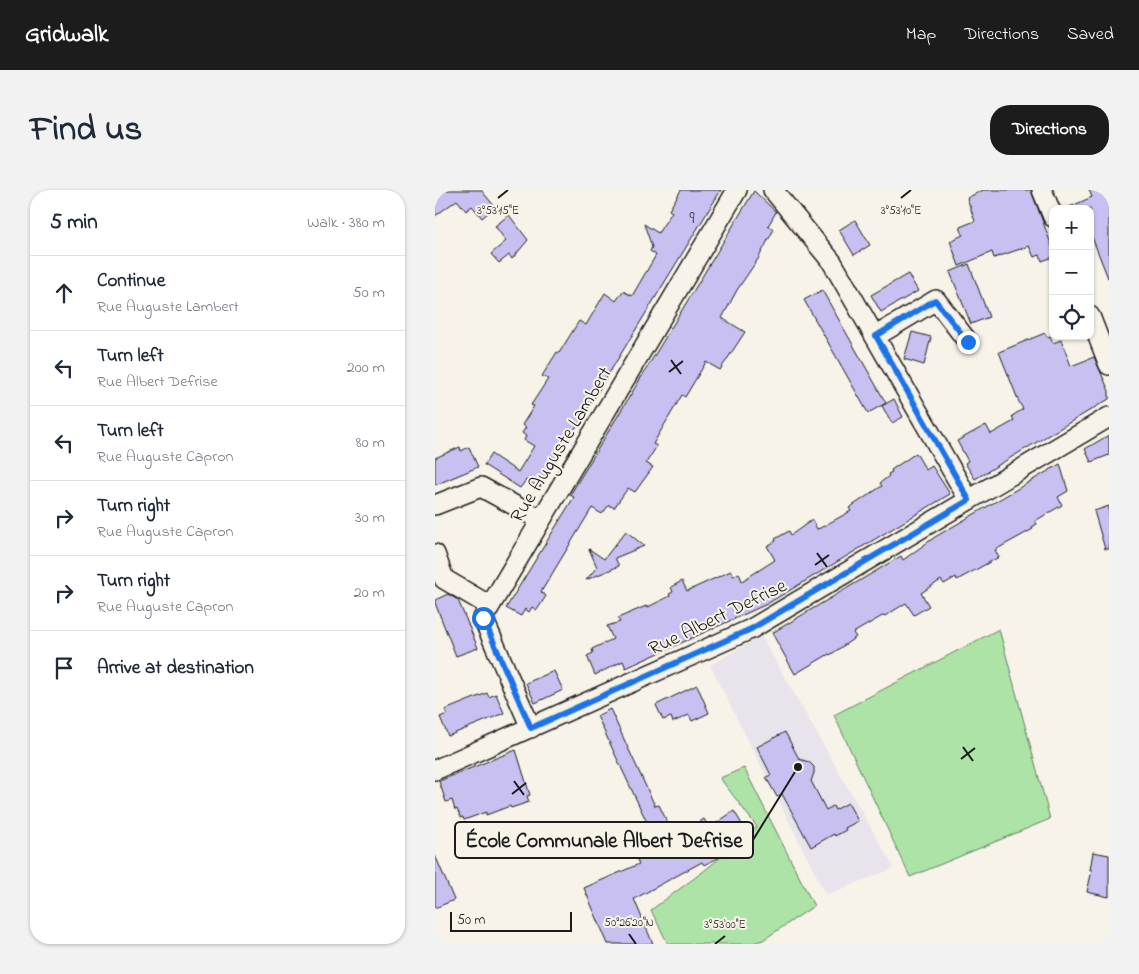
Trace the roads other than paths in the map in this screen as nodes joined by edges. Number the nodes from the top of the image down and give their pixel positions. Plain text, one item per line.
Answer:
1 (737, 190) edge
2 (773, 190) edge
3 (1042, 190) edge
4 (1049, 208) edge
5 (1094, 326) edge
6 (876, 336) junction
7 (968, 342) dead end
8 (1109, 365) edge
9 (1109, 417) edge
10 (969, 500) junction
11 (435, 505) edge
12 (541, 520) junction
13 (435, 554) edge
14 (490, 606) junction
15 (531, 728) junction
16 (435, 770) edge

1 - 12 street, Rue Auguste Lambert
2 - 6 street
3 - 4 street
5 - 8 street
6 - 7 street
6 - 10 street
9 - 10 street, Rue Albert Defrise
10 - 15 street, Rue Albert Defrise
11 - 12 street
12 - 14 street, Rue Auguste Lambert
13 - 14 street
14 - 15 street, Rue Auguste Lambert
15 - 16 street, Rue Albert Defrise

